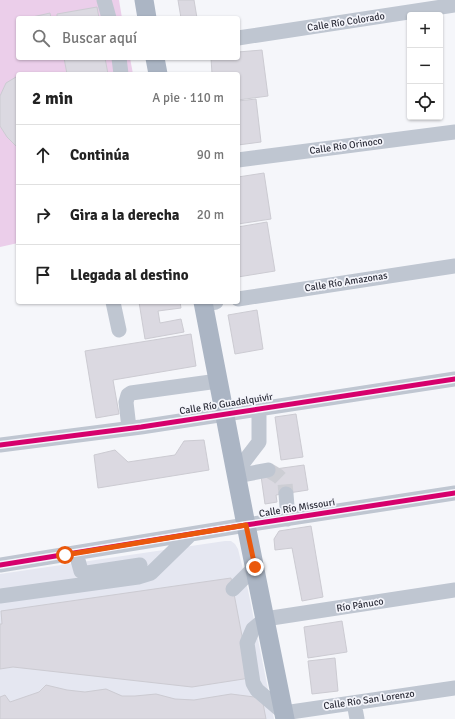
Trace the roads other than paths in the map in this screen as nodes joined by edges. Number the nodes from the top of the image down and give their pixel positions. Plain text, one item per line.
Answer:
1 (104, 0) edge
2 (144, 0) edge
3 (455, 5) edge
4 (108, 16) edge
5 (147, 16) edge
6 (240, 38) edge
7 (119, 60) edge
8 (155, 60) edge
9 (121, 72) edge
10 (158, 72) edge
11 (455, 132) edge
12 (240, 160) edge
13 (455, 266) edge
14 (240, 299) edge
15 (113, 304) edge
16 (208, 304) edge
17 (119, 330) dead end
18 (455, 379) edge
19 (218, 381) junction
20 (259, 409) junction
21 (225, 414) junction
22 (129, 428) junction
23 (0, 445) edge
24 (268, 470) tunnel mouth
25 (236, 474) junction
26 (455, 493) edge
27 (286, 494) tunnel mouth
28 (288, 519) junction
29 (246, 525) junction
30 (191, 534) junction
31 (76, 553) junction
32 (140, 564) dead end
33 (0, 565) edge
34 (255, 567) junction
35 (233, 589) dead end
36 (455, 590) edge
37 (0, 596) edge
38 (265, 619) junction
39 (455, 688) edge
40 (354, 703) junction
41 (284, 716) edge
42 (357, 719) edge

1 - 4 street
2 - 5 main road
3 - 6 street, Calle Río Colorado
7 - 9 street
8 - 10 main road
11 - 12 street, Calle Río Orinoco
13 - 14 street, Calle Río Amazonas
15 - 17 street
16 - 19 main road
18 - 20 street, Calle Río Guadalquivir
19 - 21 main road
19 - 22 street
20 - 21 street, Calle Río Guadalquivir
20 - 25 street
21 - 22 street, Calle Río Guadalquivir
21 - 25 main road
22 - 23 street, Calle Río Guadalquivir
24 - 25 street
25 - 29 main road
26 - 28 street, Calle Río Missouri
27 - 28 street
28 - 29 street, Calle Río Missouri
29 - 30 street, Calle Río Missouri
29 - 34 main road
30 - 31 street, Calle Río Missouri
30 - 37 street
31 - 32 street
31 - 33 street, Calle Río Missouri
34 - 35 street
34 - 38 main road
36 - 38 street, Río Pánuco
38 - 41 main road
39 - 40 street, Calle Río San Lorenzo
40 - 41 street, Calle Río San Lorenzo
40 - 42 street

